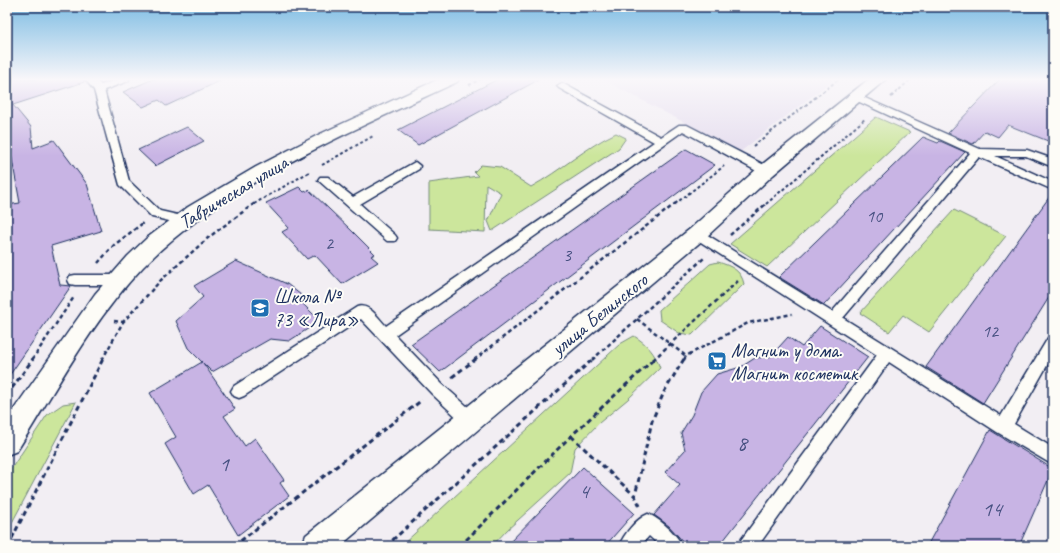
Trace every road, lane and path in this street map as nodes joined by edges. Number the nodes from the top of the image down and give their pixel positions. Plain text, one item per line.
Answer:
1 (103, 105) edge
2 (405, 105) edge
3 (596, 105) edge
4 (805, 105) edge
5 (847, 105) edge
6 (872, 105) edge
7 (882, 105) edge
8 (878, 108) junction
9 (375, 135) dead end
10 (662, 142) junction
11 (978, 152) junction
12 (739, 157) junction
13 (1053, 164) edge
14 (320, 166) dead end
15 (415, 166) dead end
16 (313, 170) dead end
17 (766, 171) junction
18 (324, 180) dead end
19 (1053, 186) edge
20 (352, 203) junction
21 (182, 220) junction
22 (697, 234) junction
23 (391, 238) dead end
24 (717, 247) junction
25 (751, 269) junction
26 (75, 280) dead end
27 (119, 280) junction
28 (816, 308) junction
29 (637, 319) junction
30 (834, 319) junction
31 (385, 334) junction
32 (1053, 342) edge
33 (672, 344) junction
34 (886, 354) junction
35 (686, 356) junction
36 (437, 389) junction
37 (239, 391) dead end
38 (471, 420) junction
39 (1003, 427) junction
40 (571, 436) junction
41 (7, 442) edge
42 (1053, 457) edge
43 (635, 496) junction
44 (648, 523) junction
45 (8, 546) edge
46 (234, 546) edge
47 (317, 546) edge
48 (386, 546) edge
49 (460, 546) edge
50 (628, 546) edge
51 (673, 546) edge
52 (747, 546) edge

1 - 21 lane
2 - 21 street, Таврическая улица
3 - 10 lane
4 - 12 path
5 - 17 street, улица Белинского
6 - 8 lane
7 - 8 path
8 - 11 lane
8 - 24 path
9 - 14 path
10 - 12 lane
10 - 31 lane
11 - 13 lane
11 - 19 lane
11 - 30 lane
12 - 17 lane
12 - 36 path
15 - 20 lane
16 - 45 path
17 - 22 street, улица Белинского
18 - 20 lane
20 - 23 lane
21 - 27 street, Таврическая улица
22 - 24 lane
22 - 38 street, улица Белинского
24 - 25 lane
24 - 29 path
25 - 28 lane
25 - 33 path
26 - 27 lane
27 - 41 street, Таврическая улица
28 - 30 lane
28 - 35 path
29 - 33 path
29 - 48 path
30 - 34 lane
31 - 36 lane
31 - 37 lane
32 - 39 lane
33 - 35 path
33 - 40 path
34 - 39 lane
34 - 52 lane
35 - 43 path
36 - 38 lane
36 - 46 path
38 - 47 street, улица Белинского
39 - 42 lane
40 - 43 path
40 - 49 path
43 - 44 path
44 - 50 lane
44 - 51 lane

